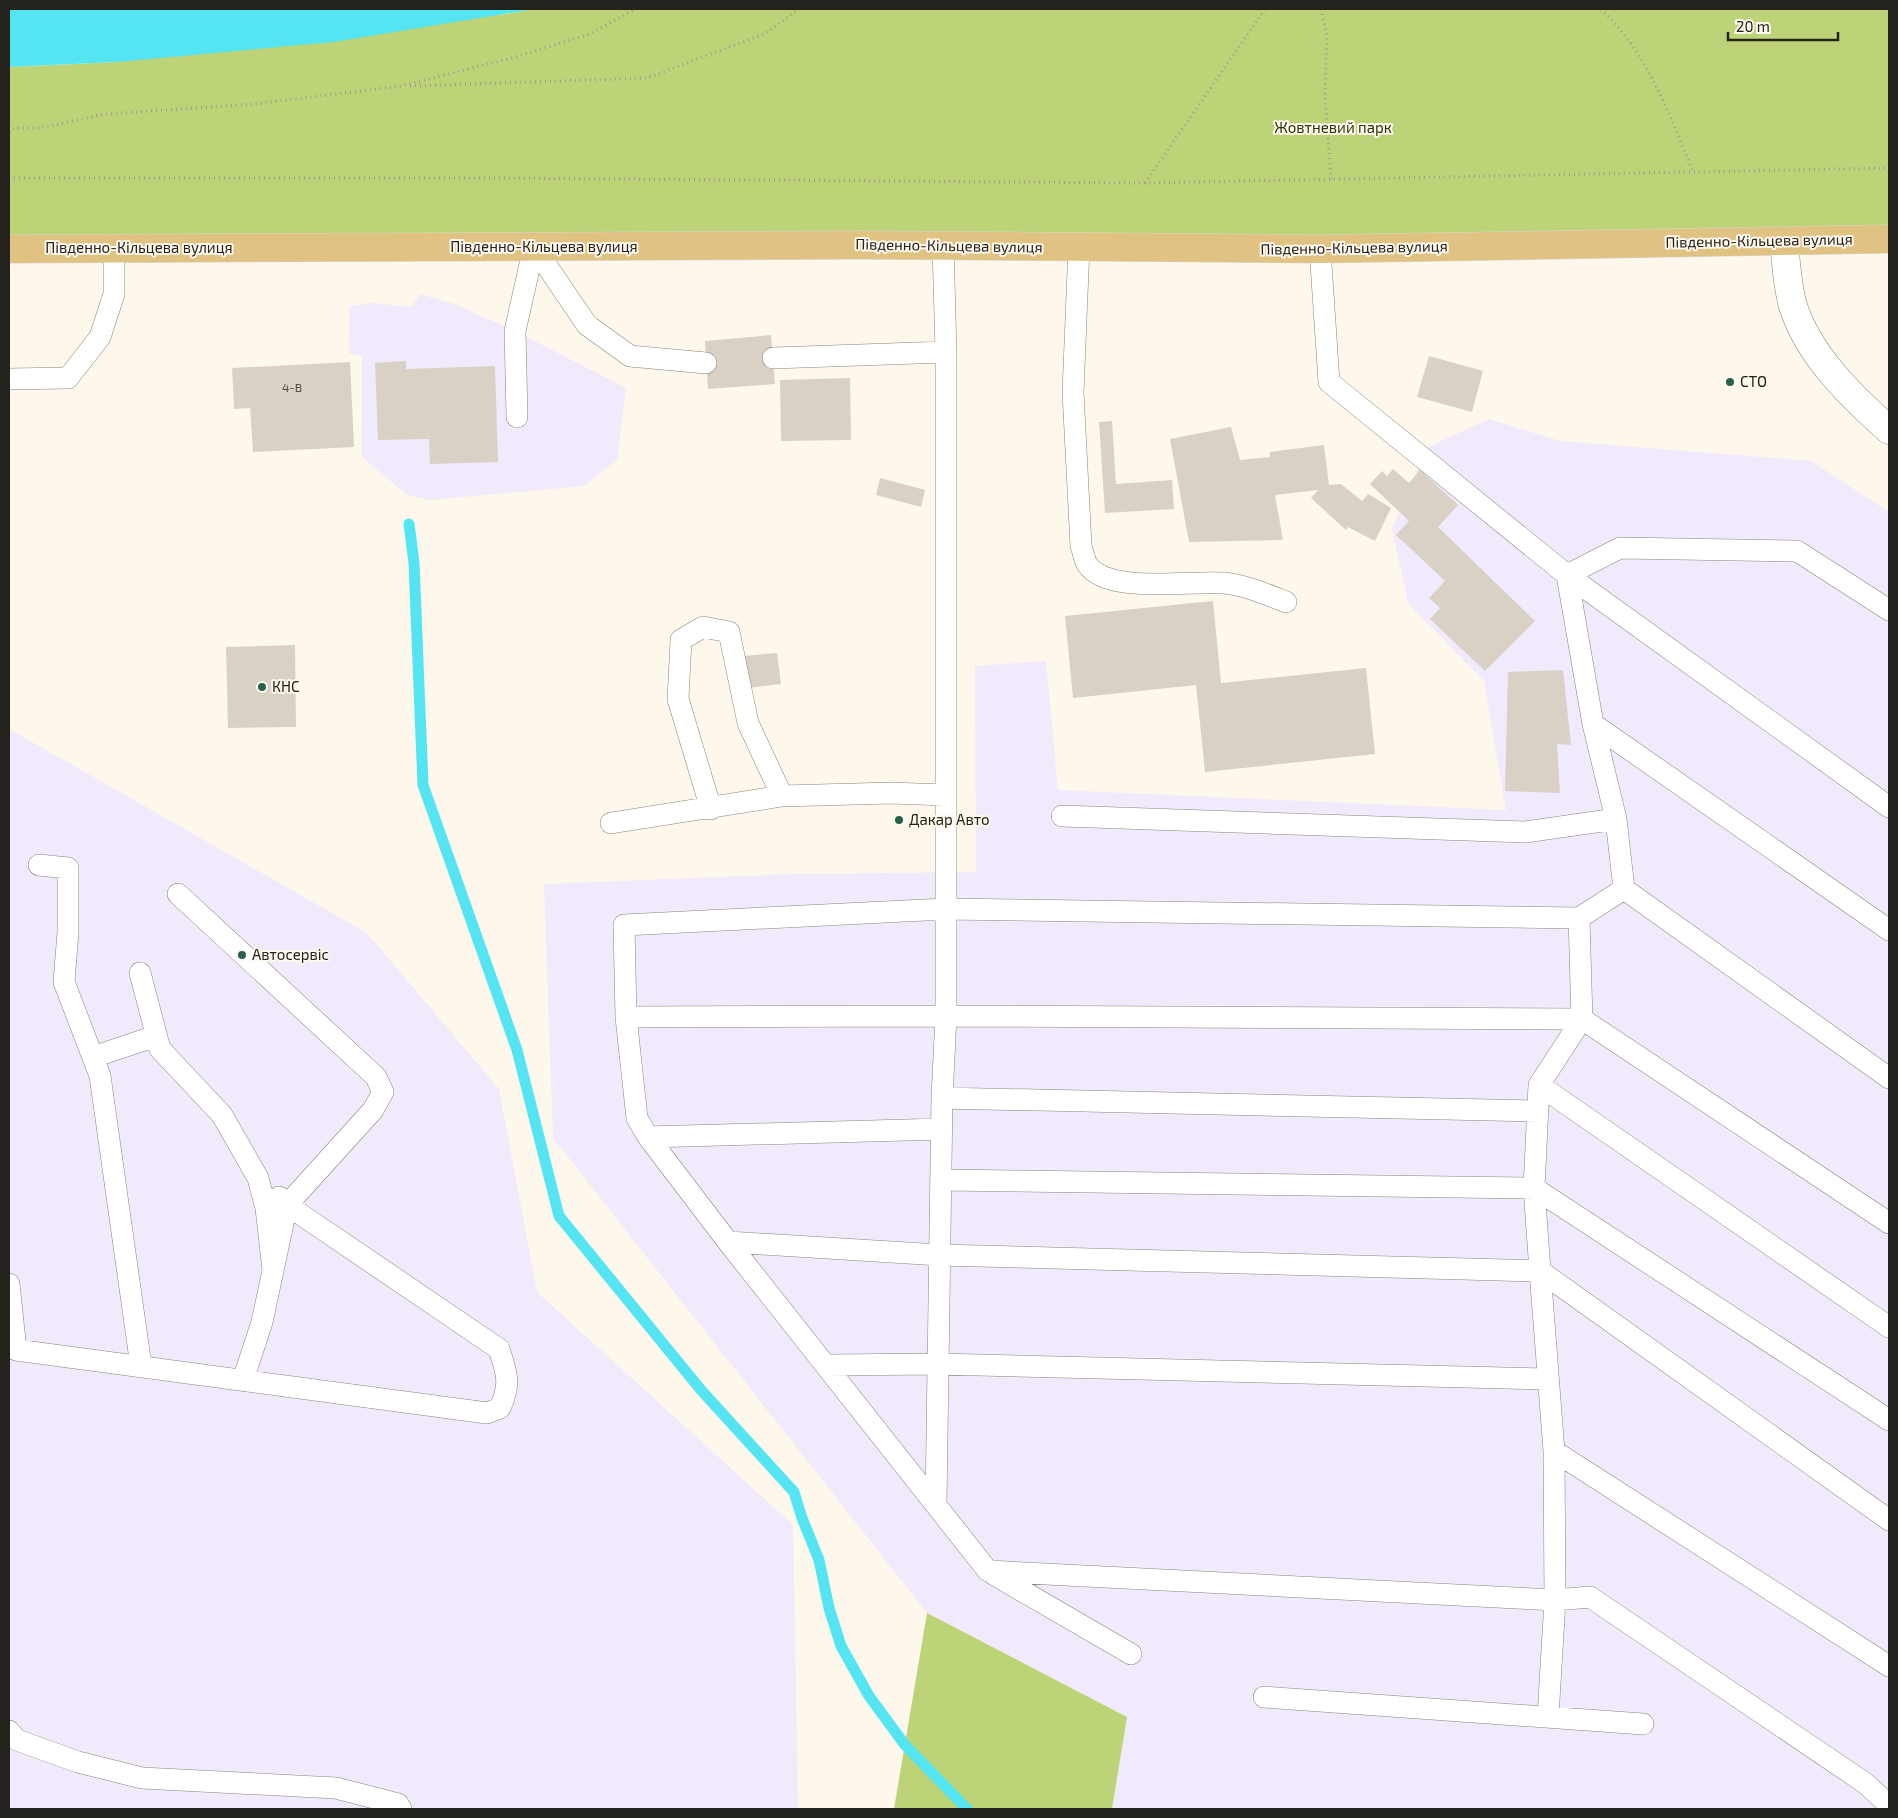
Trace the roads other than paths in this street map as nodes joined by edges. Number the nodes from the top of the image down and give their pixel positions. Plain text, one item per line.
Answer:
1 (1889, 240) edge
2 (1784, 241) junction
3 (943, 246) junction
4 (534, 247) junction
5 (1079, 247) junction
6 (114, 248) junction
7 (9, 249) edge
8 (1320, 249) junction
9 (946, 352) junction
10 (773, 358) dead end
11 (706, 363) dead end
12 (9, 379) edge
13 (517, 417) dead end
14 (1889, 430) edge
15 (1567, 575) junction
16 (1286, 602) dead end
17 (1889, 610) edge
18 (1593, 724) junction
19 (946, 795) junction
20 (782, 796) junction
21 (1889, 807) edge
22 (711, 809) junction
23 (1062, 816) dead end
24 (1616, 819) junction
25 (611, 823) dead end
26 (39, 864) dead end
27 (1624, 889) junction
28 (178, 894) dead end
29 (945, 910) junction
30 (1579, 918) junction
31 (1889, 930) edge
32 (140, 973) dead end
33 (946, 1016) junction
34 (626, 1017) junction
35 (1582, 1019) junction
36 (156, 1036) junction
37 (93, 1057) junction
38 (1889, 1078) edge
39 (1539, 1086) junction
40 (942, 1098) junction
41 (1537, 1111) junction
42 (942, 1129) junction
43 (648, 1136) junction
44 (258, 1178) junction
45 (941, 1180) junction
46 (1534, 1188) junction
47 (287, 1205) junction
48 (1889, 1223) edge
49 (728, 1242) junction
50 (940, 1255) junction
51 (273, 1270) junction
52 (1540, 1271) junction
53 (9, 1284) edge
54 (1889, 1327) edge
55 (938, 1364) junction
56 (827, 1365) junction
57 (141, 1366) junction
58 (1547, 1379) junction
59 (243, 1380) junction
60 (1889, 1420) edge
61 (1554, 1452) junction
62 (936, 1505) junction
63 (1889, 1520) edge
64 (988, 1572) junction
65 (1555, 1600) junction
66 (1131, 1654) dead end
67 (1889, 1666) edge
68 (1264, 1698) dead end
69 (1548, 1717) junction
70 (1643, 1724) dead end
71 (9, 1731) edge
72 (1889, 1805) edge
73 (401, 1809) edge

1 - 2 main road, Південно-Кільцева вулиця
2 - 8 main road, Південно-Кільцева вулиця
2 - 14 street
3 - 4 main road, Південно-Кільцева вулиця
3 - 5 main road, Південно-Кільцева вулиця
3 - 9 lane
4 - 6 main road, Південно-Кільцева вулиця
4 - 11 lane
4 - 13 lane
5 - 8 main road, Південно-Кільцева вулиця
5 - 16 lane
6 - 7 main road, Південно-Кільцева вулиця
6 - 12 lane
8 - 15 lane
9 - 10 lane
9 - 19 lane
15 - 17 lane
15 - 18 lane
15 - 21 lane
18 - 24 lane
18 - 31 lane
19 - 20 lane
19 - 29 lane
20 - 22 lane
20 - 22 lane
22 - 25 lane
23 - 24 lane
24 - 27 lane
26 - 37 lane
27 - 30 lane
27 - 38 lane
28 - 47 lane
29 - 30 lane
29 - 33 lane
29 - 34 lane
30 - 35 lane
32 - 36 lane
33 - 34 lane
33 - 35 lane
33 - 40 lane
34 - 43 lane
35 - 39 lane
35 - 48 lane
36 - 37 lane
36 - 44 lane
37 - 57 lane
39 - 41 lane
39 - 54 lane
40 - 41 lane
40 - 42 lane
41 - 46 lane
42 - 43 lane
42 - 45 lane
43 - 49 lane
44 - 47 lane
44 - 51 lane
45 - 46 lane
45 - 50 lane
46 - 52 lane
46 - 60 lane
47 - 51 lane
47 - 59 lane
49 - 50 lane
49 - 56 lane
50 - 52 lane
50 - 55 lane
51 - 59 lane
52 - 58 lane
52 - 63 lane
53 - 57 lane
55 - 56 lane
55 - 58 lane
55 - 62 lane
56 - 62 lane
57 - 59 lane
58 - 61 lane
61 - 65 lane
61 - 67 lane
62 - 64 lane
64 - 65 lane
64 - 66 lane
65 - 69 lane
65 - 72 lane
68 - 69 lane
69 - 70 lane
71 - 73 lane

